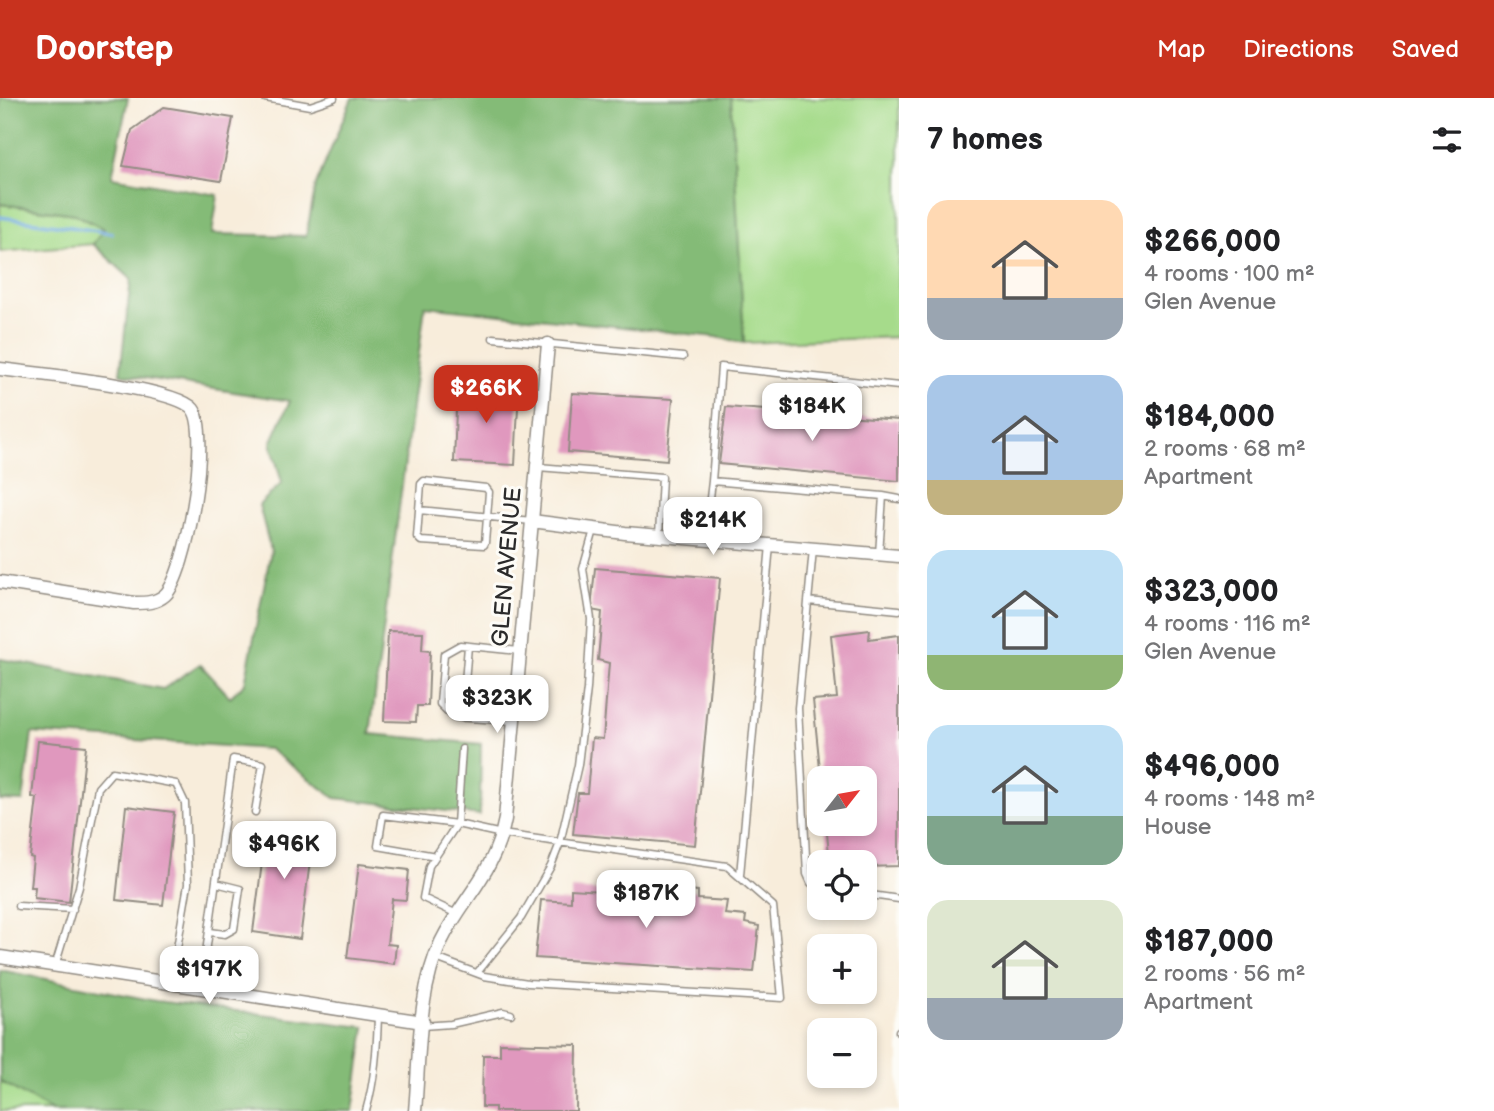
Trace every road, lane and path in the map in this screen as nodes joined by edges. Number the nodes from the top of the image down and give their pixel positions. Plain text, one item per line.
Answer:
1 (265, 98) edge
2 (334, 98) edge
3 (494, 338) dead end
4 (548, 344) junction
5 (682, 357) dead end
6 (0, 369) edge
7 (899, 386) edge
8 (537, 467) junction
9 (712, 481) junction
10 (883, 496) junction
11 (899, 499) edge
12 (419, 510) junction
13 (488, 516) junction
14 (531, 521) junction
15 (594, 530) junction
16 (659, 536) junction
17 (705, 540) junction
18 (770, 545) junction
19 (813, 549) junction
20 (879, 554) junction
21 (899, 556) edge
22 (0, 582) edge
23 (808, 601) junction
24 (899, 610) edge
25 (468, 646) junction
26 (519, 651) junction
27 (462, 718) junction
28 (514, 721) junction
29 (462, 749) dead end
30 (255, 811) dead end
31 (457, 824) junction
32 (502, 834) junction
33 (560, 842) junction
34 (436, 856) junction
35 (807, 874) edge
36 (740, 875) junction
37 (216, 883) junction
38 (877, 896) edge
39 (899, 899) edge
40 (18, 906) dead end
41 (73, 909) junction
42 (458, 915) junction
43 (210, 932) junction
44 (0, 957) edge
45 (436, 958) junction
46 (55, 966) junction
47 (477, 973) junction
48 (171, 984) junction
49 (201, 988) junction
50 (510, 1014) dead end
51 (378, 1015) junction
52 (423, 1024) junction
53 (366, 1111) edge
54 (415, 1111) edge

1 - 2 lane
3 - 4 lane
4 - 5 lane
4 - 8 street, GLEN AVENUE
6 - 22 street
7 - 9 lane
8 - 14 street, GLEN AVENUE
8 - 16 lane
9 - 10 lane
9 - 17 lane
10 - 11 lane
10 - 20 lane
12 - 13 lane
12 - 13 lane
12 - 13 lane
13 - 14 lane
14 - 15 street
14 - 26 street, GLEN AVENUE
15 - 16 street
15 - 33 lane
16 - 17 street
17 - 18 street
18 - 19 street
18 - 36 lane
19 - 20 street
19 - 23 lane
20 - 21 street
23 - 24 lane
23 - 35 lane
25 - 26 lane
25 - 27 lane
25 - 27 lane
26 - 28 street, GLEN AVENUE
27 - 28 lane
28 - 32 street, GLEN AVENUE
29 - 31 lane
30 - 37 lane
31 - 32 lane
31 - 34 lane
31 - 34 lane
32 - 33 lane
32 - 42 street, GLEN AVENUE
33 - 36 lane
33 - 47 lane
34 - 42 lane
36 - 47 lane
37 - 43 lane
37 - 43 lane
38 - 39 lane
40 - 41 lane
41 - 46 lane
41 - 48 lane
42 - 45 street, GLEN AVENUE
43 - 49 lane
44 - 46 street
45 - 47 lane
45 - 52 street, GLEN AVENUE
46 - 48 street
48 - 49 street
49 - 51 street
50 - 52 lane
51 - 52 street
51 - 53 lane
52 - 54 street, GLEN AVENUE

